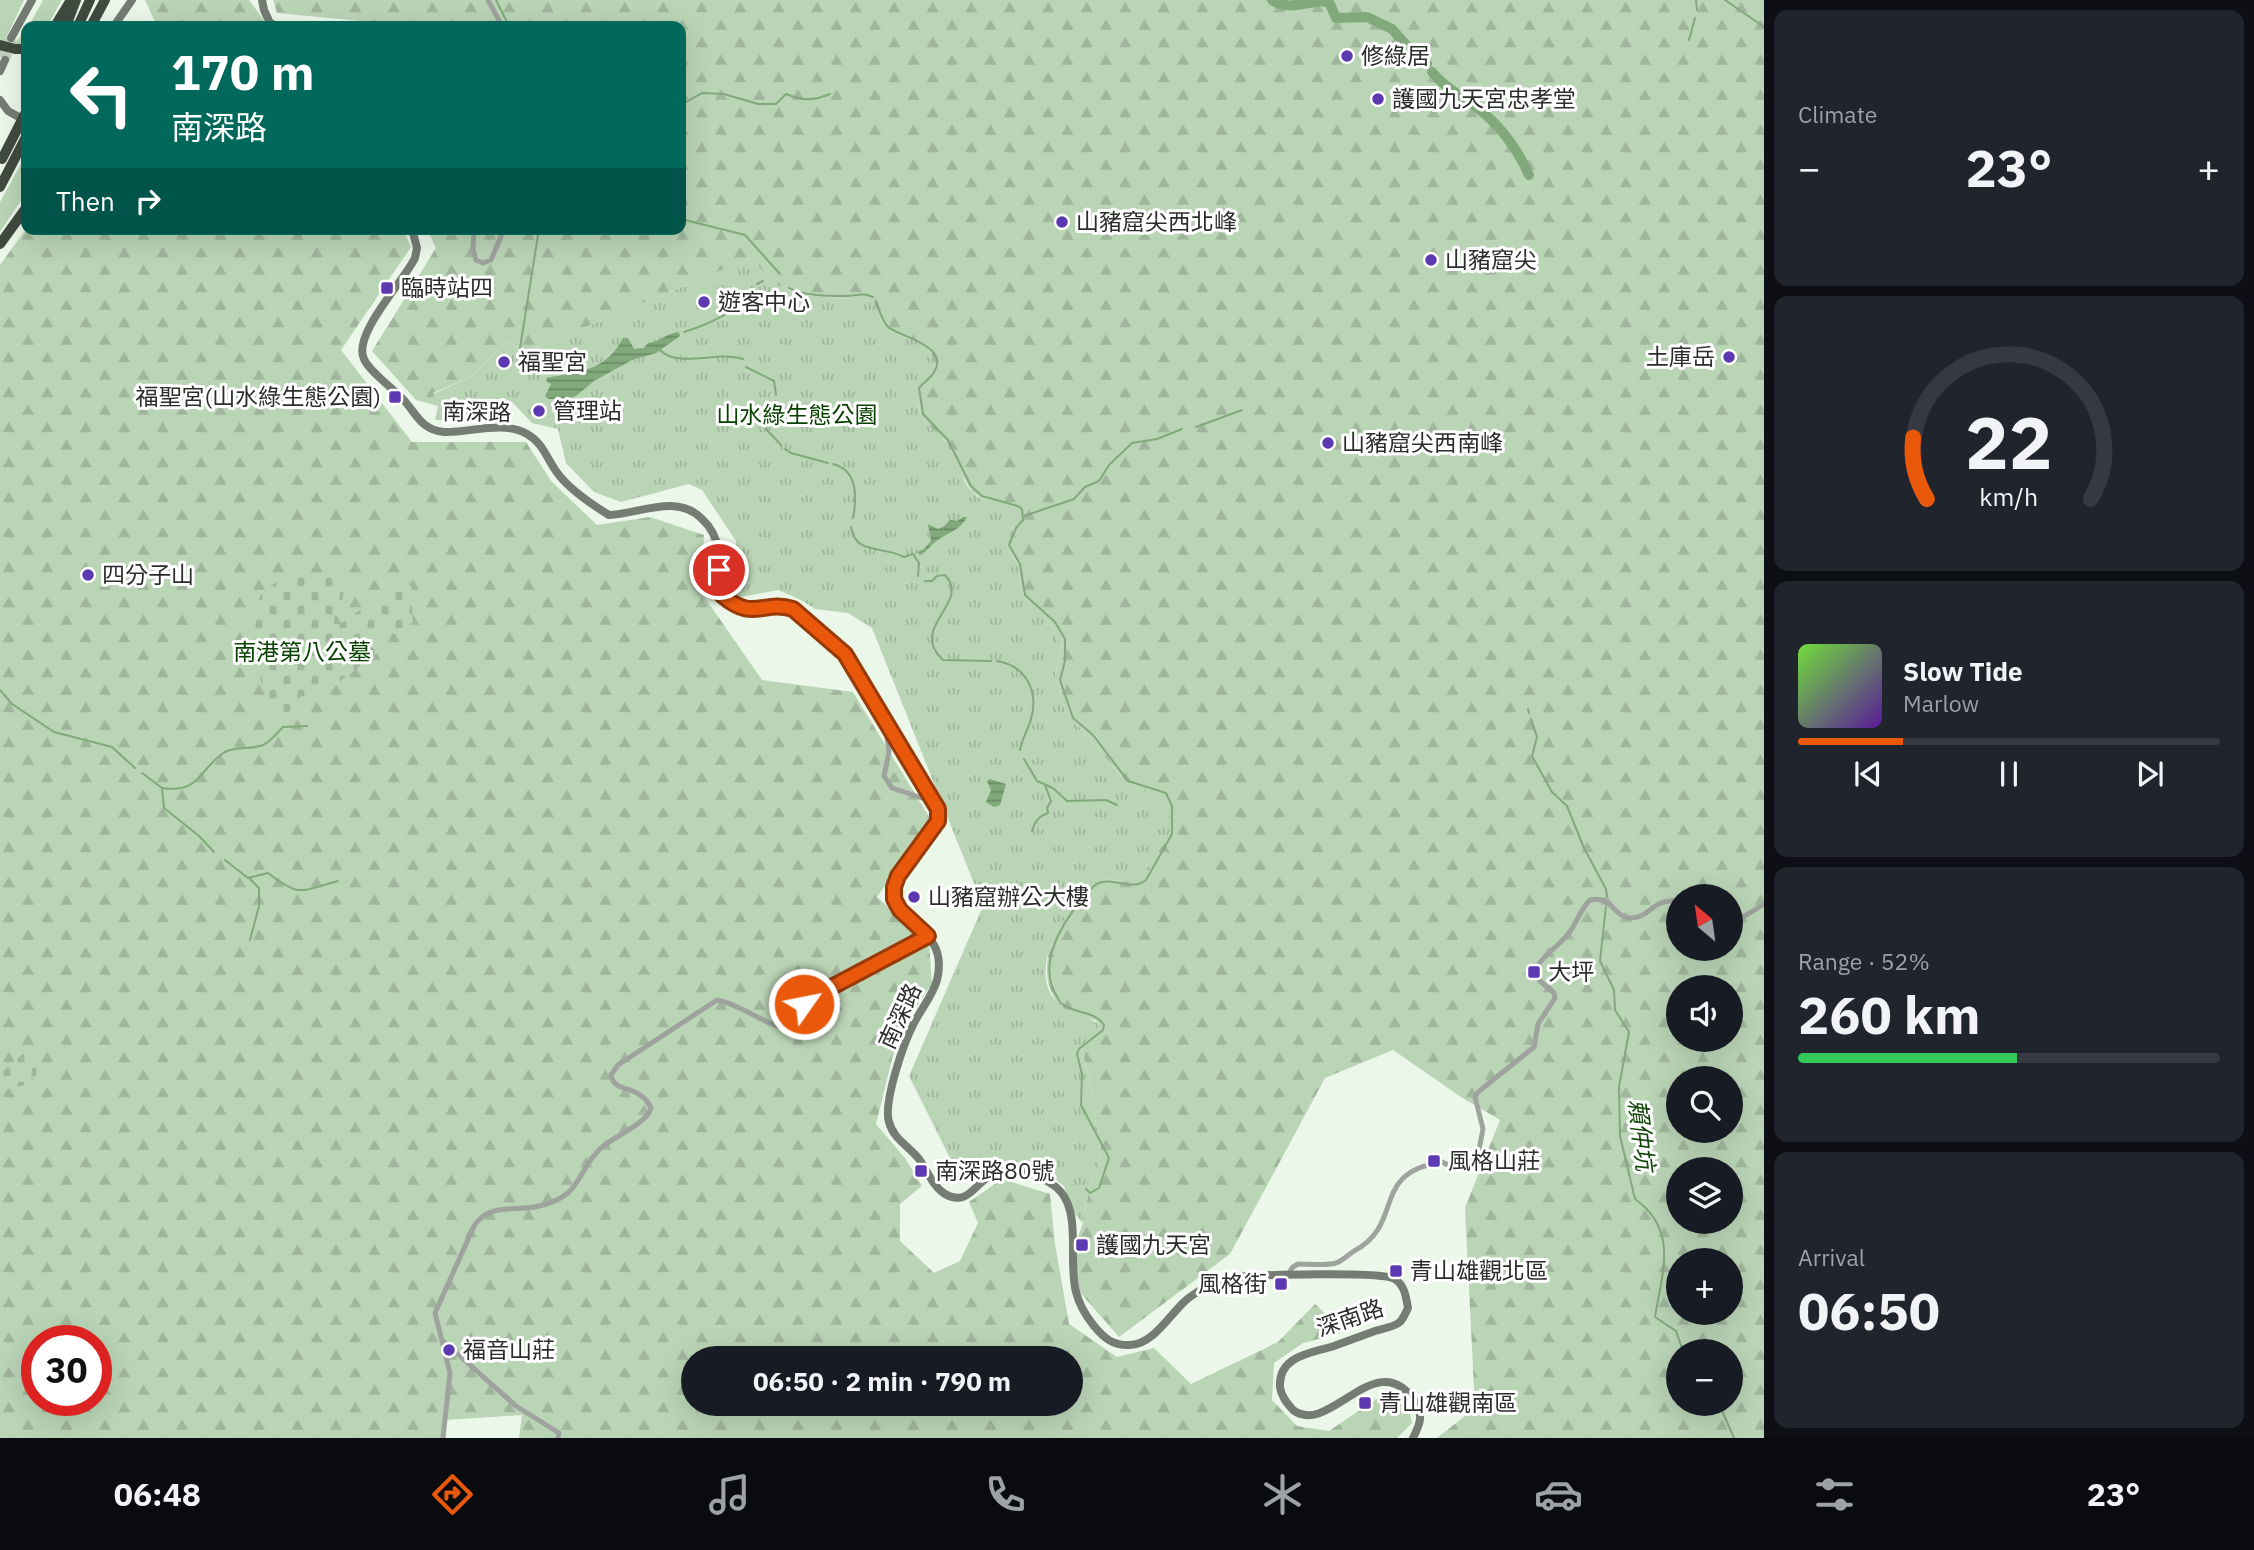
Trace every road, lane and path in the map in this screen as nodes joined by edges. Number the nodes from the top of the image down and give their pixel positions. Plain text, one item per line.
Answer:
1 (33, 0) edge
2 (71, 0) edge
3 (76, 0) edge
4 (90, 0) edge
5 (106, 0) edge
6 (132, 0) edge
7 (262, 0) edge
8 (488, 0) edge
9 (24, 21) edge
10 (58, 21) edge
11 (68, 21) edge
12 (80, 21) edge
13 (94, 21) edge
14 (117, 21) edge
15 (269, 21) edge
16 (499, 21) edge
17 (21, 27) edge
18 (14, 38) tunnel mouth
19 (0, 45) edge
20 (21, 48) edge
21 (5, 60) dead end
22 (0, 71) edge
23 (0, 100) edge
24 (21, 118) edge
25 (21, 123) edge
26 (21, 147) edge
27 (21, 155) edge
28 (1, 161) edge
29 (2, 184) edge
30 (21, 215) edge
31 (414, 235) edge
32 (474, 235) edge
33 (501, 235) edge
34 (0, 244) edge
35 (884, 719) junction
36 (934, 803) junction
37 (1666, 903) edge
38 (1764, 904) edge
39 (1743, 917) edge
40 (928, 936) junction
41 (1288, 1275) junction
42 (1089, 1320) joint
43 (444, 1342) junction
44 (442, 1436) edge
45 (558, 1438) edge
46 (1413, 1438) edge

1 - 9 main road
2 - 10 highway
3 - 11 highway
4 - 12 highway
5 - 13 highway
6 - 14 main road
7 - 15 main road
8 - 16 street
17 - 18 main road
19 - 20 highway
21 - 22 main road
23 - 24 main road
25 - 28 highway, bridge
26 - 29 highway
27 - 29 highway
30 - 34 highway
31 - 35 main road, 南深路
32 - 33 street
35 - 36 main road, 南深路
35 - 36 street
36 - 40 main road
37 - 41 street
38 - 39 street
40 - 42 main road, 南深路
40 - 43 street
41 - 42 main road, 深南路
41 - 46 main road, 深南路
43 - 44 street
43 - 45 street

